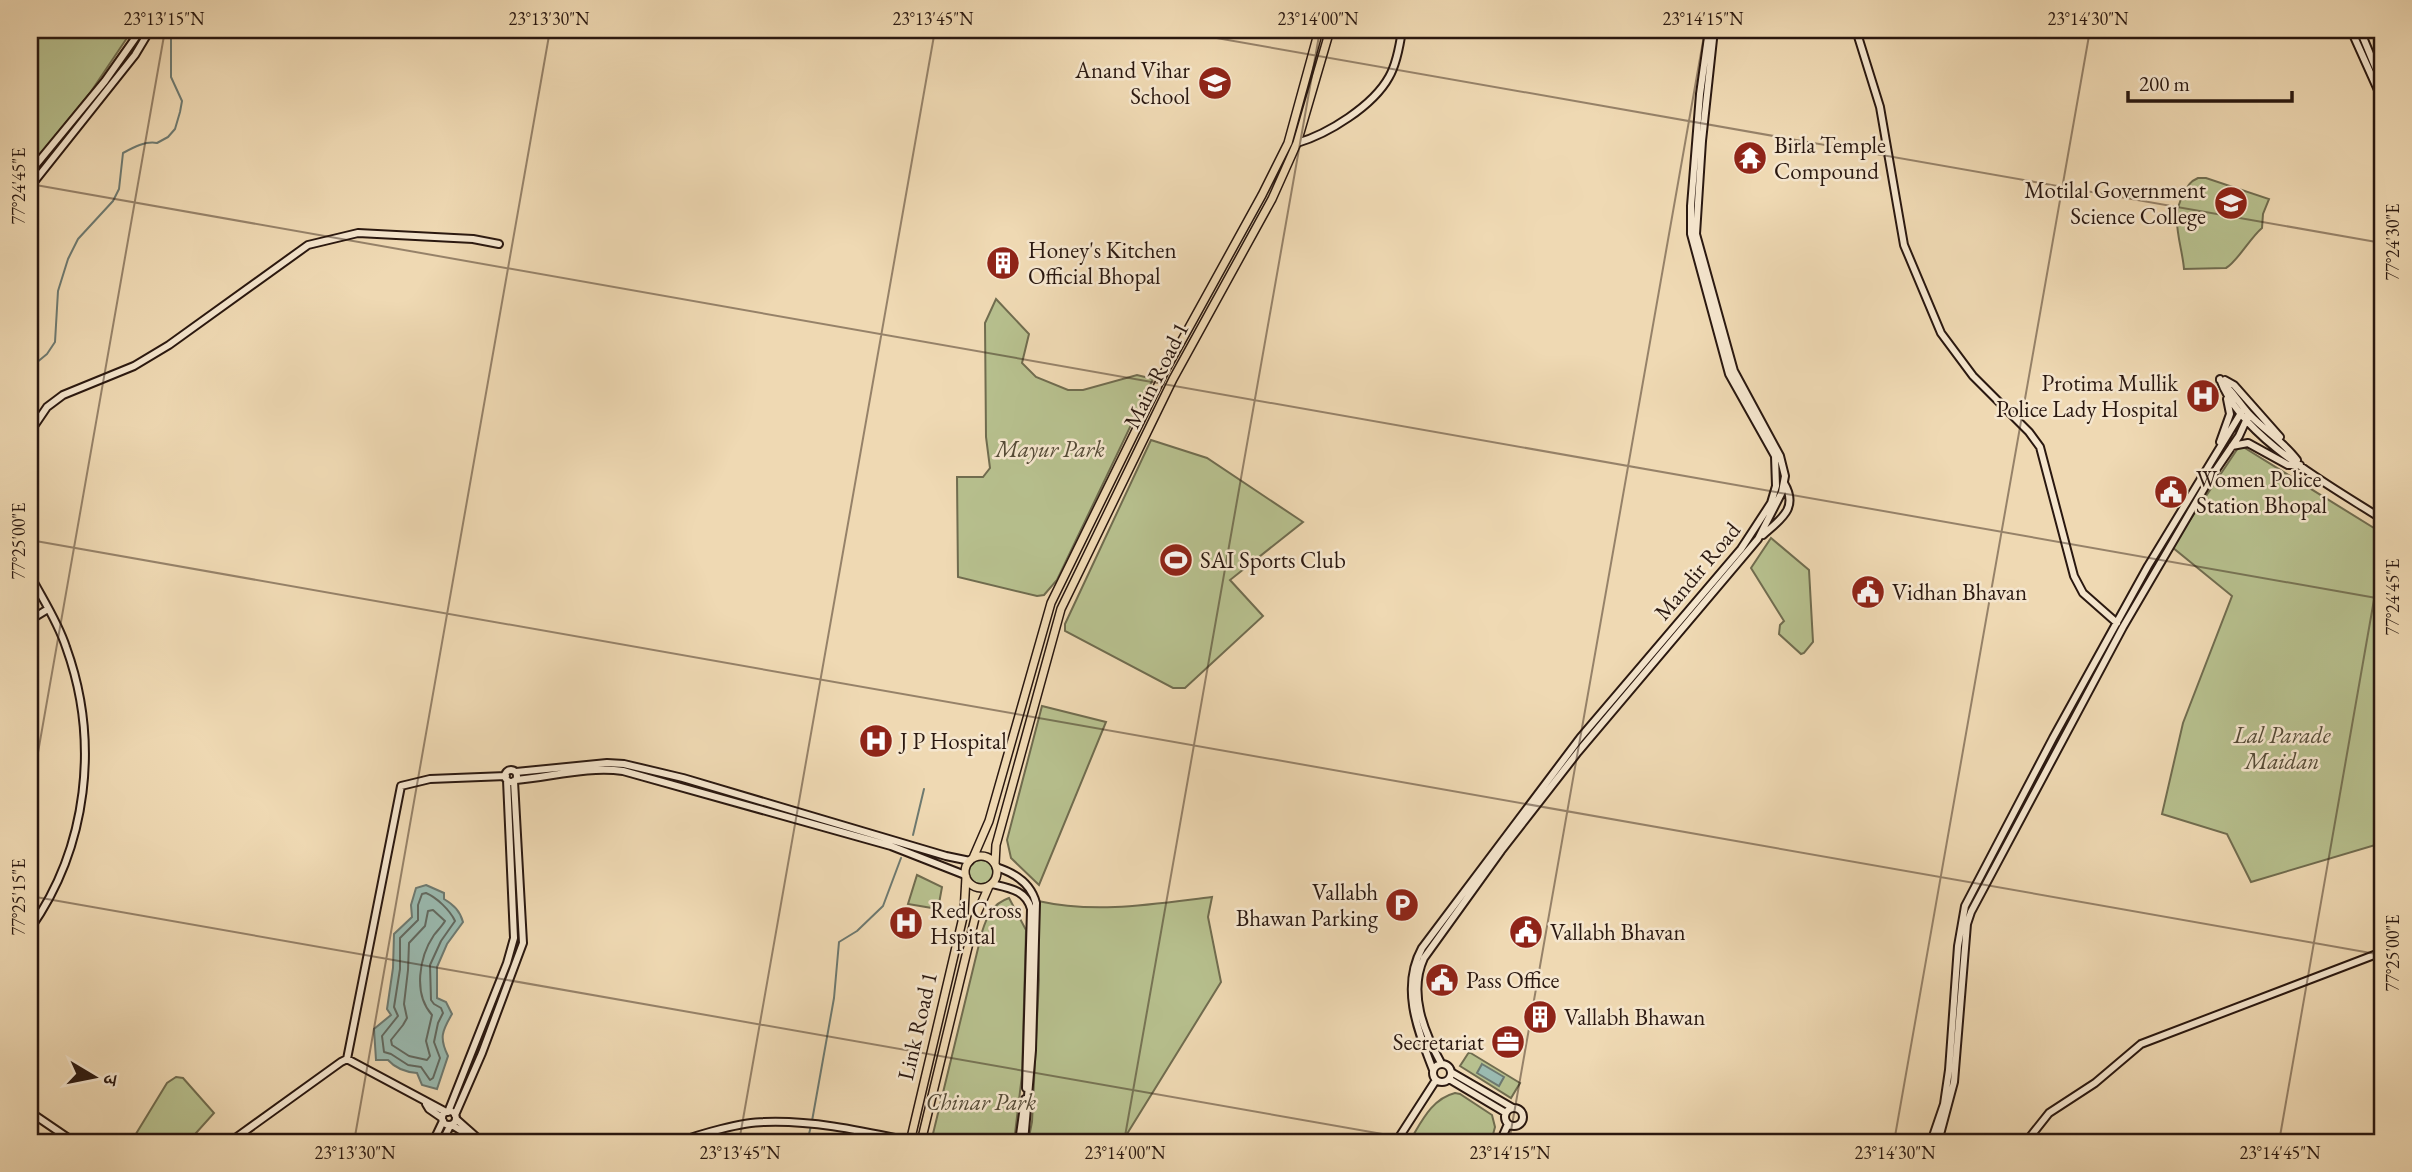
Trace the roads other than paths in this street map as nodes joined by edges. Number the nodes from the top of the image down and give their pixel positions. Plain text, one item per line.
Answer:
1 (141, 30) edge
2 (150, 30) edge
3 (1319, 30) edge
4 (1330, 30) edge
5 (1402, 30) edge
6 (1712, 30) edge
7 (1856, 30) edge
8 (2351, 30) edge
9 (2360, 30) edge
10 (2382, 83) edge
11 (2382, 99) edge
12 (81, 110) junction
13 (88, 114) junction
14 (1297, 143) junction
15 (30, 173) edge
16 (31, 182) edge
17 (499, 244) dead end
18 (1175, 351) junction
19 (1183, 360) junction
20 (2220, 379) junction
21 (2226, 395) junction
22 (2245, 414) junction
23 (30, 432) edge
24 (2232, 446) junction
25 (2288, 450) junction
26 (2213, 460) junction
27 (2300, 465) junction
28 (1784, 483) junction
29 (2382, 519) edge
30 (1758, 539) junction
31 (30, 575) edge
32 (48, 609) junction
33 (30, 620) edge
34 (2117, 623) junction
35 (512, 778) junction
36 (1530, 809) junction
37 (971, 859) junction
38 (995, 865) junction
39 (965, 876) junction
40 (990, 885) junction
41 (30, 929) edge
42 (2382, 952) edge
43 (347, 1059) junction
44 (1441, 1063) junction
45 (1433, 1070) junction
46 (1450, 1075) junction
47 (1436, 1080) junction
48 (1513, 1108) junction
49 (30, 1112) edge
50 (1506, 1113) junction
51 (449, 1119) junction
52 (1508, 1124) junction
53 (74, 1142) edge
54 (230, 1142) edge
55 (433, 1142) edge
56 (442, 1142) edge
57 (482, 1142) edge
58 (679, 1142) edge
59 (910, 1142) edge
60 (921, 1142) edge
61 (1022, 1142) edge
62 (1396, 1142) edge
63 (1500, 1142) edge
64 (1931, 1142) edge
65 (1938, 1142) edge
66 (2026, 1142) edge

1 - 12 street
2 - 13 street
3 - 18 main road, Main Road 1
4 - 14 main road, Main Road 1
5 - 14 street
6 - 28 street, Mandir Road
6 - 36 street, Mandir Road
7 - 34 street
8 - 11 street
9 - 10 street
12 - 13 street
12 - 15 street
13 - 16 street
14 - 19 main road, Main Road 1
17 - 23 street
18 - 19 street
18 - 37 main road, Main Road 1
19 - 38 main road, Main Road 1
20 - 21 street
20 - 22 street
20 - 25 street
21 - 22 street
21 - 26 street
22 - 24 street
22 - 25 street
22 - 26 street
22 - 27 street
24 - 27 street
24 - 65 street
25 - 27 street
26 - 34 street
27 - 29 street
28 - 30 street, Mandir Road
28 - 30 street
30 - 36 street, Mandir Road
31 - 32 street
32 - 33 street
32 - 41 street
34 - 64 street
35 - 37 street
35 - 39 street
35 - 43 street
35 - 51 street
36 - 44 street, Mandir Road
36 - 45 street, Mandir Road
37 - 38 main road
37 - 39 main road, Link Road 1
38 - 40 main road, Link Road 1
38 - 61 street
39 - 40 main road
39 - 59 main road, Link Road 1
40 - 60 main road, Link Road 1
40 - 61 street
42 - 66 street
43 - 51 street
43 - 54 street
44 - 45 street
44 - 46 street
45 - 47 street
46 - 47 street
46 - 48 street
46 - 50 street
47 - 62 street
48 - 50 street
48 - 52 street
49 - 53 street
50 - 52 street
51 - 55 street
51 - 56 street
51 - 57 street
52 - 63 street
58 - 59 street

